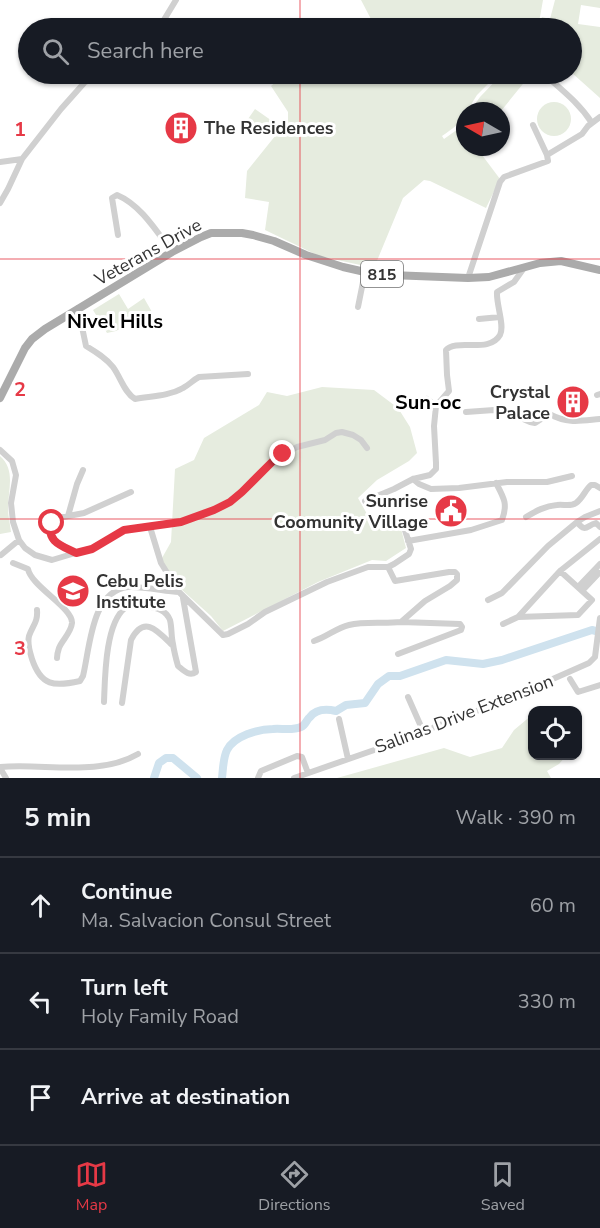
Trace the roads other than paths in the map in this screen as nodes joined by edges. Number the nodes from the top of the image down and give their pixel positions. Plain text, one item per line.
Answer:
1 (176, 0) edge
2 (165, 18) edge
3 (83, 84) edge
4 (556, 84) edge
5 (600, 117) edge
6 (592, 123) junction
7 (533, 126) dead end
8 (547, 155) junction
9 (22, 159) junction
10 (0, 162) edge
11 (0, 203) edge
12 (118, 235) dead end
13 (172, 252) junction
14 (524, 268) junction
15 (600, 270) edge
16 (365, 272) junction
17 (468, 278) junction
18 (358, 307) dead end
19 (78, 308) junction
20 (500, 317) junction
21 (479, 319) dead end
22 (248, 374) dead end
23 (0, 398) edge
24 (428, 399) dead end
25 (436, 406) junction
26 (466, 412) dead end
27 (600, 419) edge
28 (367, 448) dead end
29 (0, 450) edge
30 (83, 470) dead end
31 (572, 477) dead end
32 (413, 479) junction
33 (496, 483) junction
34 (600, 488) edge
35 (131, 492) dead end
36 (365, 501) dead end
37 (600, 511) edge
38 (68, 516) junction
39 (526, 517) dead end
40 (402, 521) dead end
41 (577, 522) junction
42 (150, 526) junction
43 (600, 527) edge
44 (600, 539) edge
45 (19, 540) junction
46 (408, 541) junction
47 (76, 553) junction
48 (1, 555) edge
49 (35, 555) junction
50 (13, 562) dead end
51 (388, 567) junction
52 (28, 569) junction
53 (598, 570) edge
54 (560, 571) junction
55 (580, 589) junction
56 (181, 595) junction
57 (488, 600) dead end
58 (37, 610) dead end
59 (518, 617) junction
60 (599, 621) edge
61 (401, 622) junction
62 (503, 624) dead end
63 (314, 641) dead end
64 (173, 645) junction
65 (398, 654) dead end
66 (57, 658) dead end
67 (570, 680) dead end
68 (600, 684) edge
69 (408, 697) dead end
70 (104, 702) dead end
71 (122, 703) dead end
72 (339, 719) dead end
73 (423, 731) junction
74 (138, 754) dead end
75 (348, 759) junction
76 (0, 767) edge
77 (308, 773) junction
78 (6, 778) edge
79 (258, 778) edge
80 (294, 778) edge

1 - 2 street
3 - 9 street
4 - 6 street
5 - 6 street
6 - 8 street
7 - 8 street
8 - 17 street
9 - 10 street
9 - 11 street
12 - 13 street
13 - 16 main road, Veterans Drive / 815
13 - 19 main road, Veterans Drive / 815
14 - 15 main road, Veterans Drive / 815
14 - 17 main road, Veterans Drive / 815
14 - 20 street
16 - 17 main road, Veterans Drive / 815
16 - 18 street
19 - 22 street
19 - 23 main road, Veterans Drive / 815
20 - 21 street
20 - 25 street
24 - 25 street
25 - 32 street
26 - 27 street
28 - 42 street
29 - 45 street
30 - 38 street
31 - 33 street
32 - 33 street
32 - 36 street
33 - 46 street
34 - 39 street
35 - 38 street
37 - 41 street
38 - 47 street
40 - 46 street
41 - 43 street
41 - 57 street
42 - 47 street
42 - 56 street
44 - 54 street
45 - 48 street
45 - 49 street
46 - 51 street
47 - 49 street
49 - 52 street
50 - 52 street
51 - 56 street
51 - 61 street
52 - 66 street
53 - 55 street
54 - 55 street
54 - 59 street
55 - 59 street
56 - 58 street
56 - 64 street
59 - 62 street
60 - 73 street, Salinas Drive Extension
61 - 63 street
61 - 65 street
64 - 70 street
64 - 71 street
67 - 68 street
69 - 73 street
72 - 75 street
73 - 75 street, Salinas Drive Extension
74 - 76 street
75 - 77 street, Salinas Drive Extension
76 - 78 street
77 - 79 street
77 - 80 street, Salinas Drive Extension

